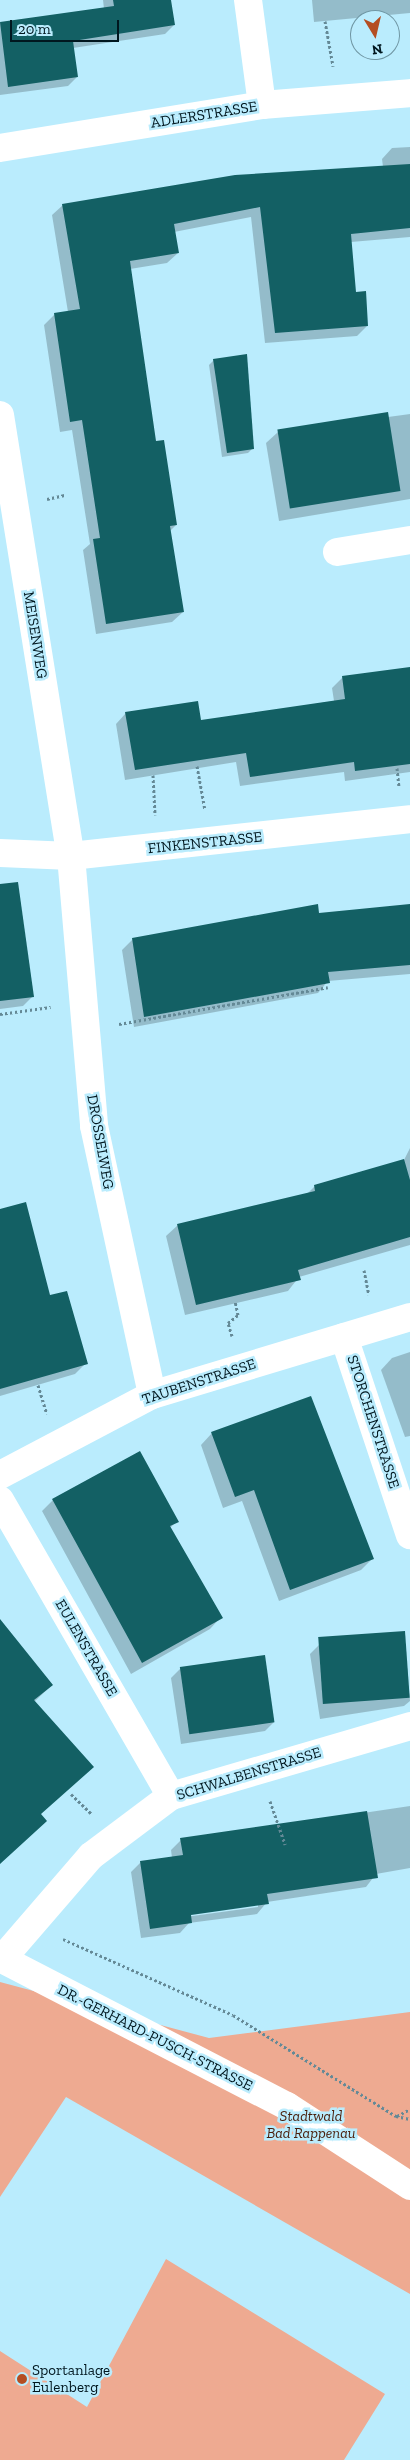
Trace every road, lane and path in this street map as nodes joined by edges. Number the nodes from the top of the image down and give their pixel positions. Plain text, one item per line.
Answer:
1 (248, 0) edge
2 (325, 21) dead end
3 (410, 93) edge
4 (336, 99) junction
5 (262, 105) junction
6 (0, 148) edge
7 (0, 415) edge
8 (410, 540) edge
9 (337, 552) dead end
10 (197, 766) dead end
11 (410, 819) edge
12 (212, 842) junction
13 (0, 853) edge
14 (71, 856) junction
15 (328, 987) dead end
16 (0, 1014) edge
17 (85, 1015) junction
18 (410, 1317) edge
19 (344, 1337) junction
20 (152, 1395) junction
21 (0, 1475) edge
22 (0, 1500) edge
23 (410, 1535) edge
24 (410, 1726) edge
25 (260, 1770) junction
26 (171, 1796) junction
27 (286, 1844) dead end
28 (30, 1924) junction
29 (1, 1959) edge
30 (410, 2109) edge
31 (396, 2116) junction
32 (410, 2119) edge
33 (410, 2186) edge

1 - 5 street
2 - 4 path
3 - 4 street, ADLERSTRASSE
4 - 5 street, ADLERSTRASSE
5 - 6 street, ADLERSTRASSE
7 - 14 street, MEISENWEG
8 - 9 street
10 - 12 path
11 - 12 street, FINKENSTRASSE
12 - 14 street, FINKENSTRASSE
13 - 14 street, FINKENSTRASSE
14 - 17 street, DROSSELWEG
15 - 17 path
16 - 17 path
17 - 20 street, DROSSELWEG
18 - 19 street, TAUBENSTRASSE
19 - 20 street, TAUBENSTRASSE
19 - 23 street, STORCHENSTRASSE
20 - 21 street, TAUBENSTRASSE
22 - 26 street, EULENSTRASSE
24 - 25 street, SCHWALBENSTRASSE
25 - 26 street, SCHWALBENSTRASSE
25 - 27 path
26 - 28 street, SCHWALBENSTRASSE
28 - 29 street, SCHWALBENSTRASSE
28 - 31 path
29 - 33 street, DR.-GERHARD-PUSCH-STRASSE
30 - 31 path
31 - 32 path

